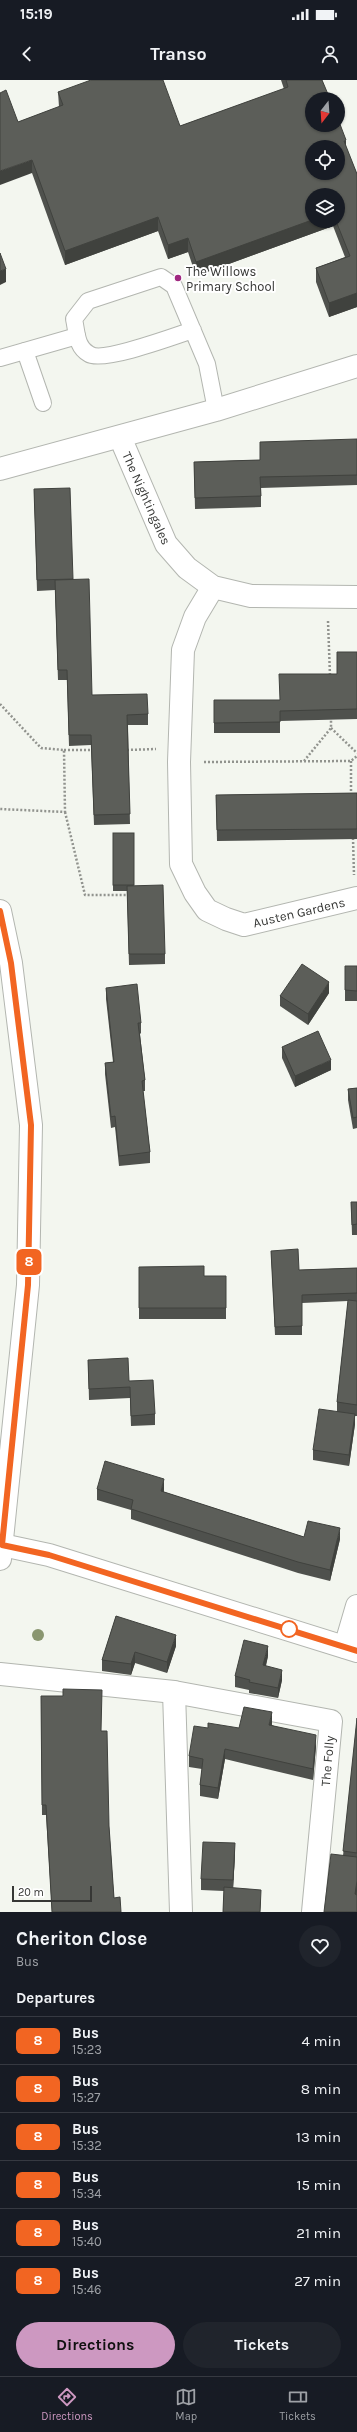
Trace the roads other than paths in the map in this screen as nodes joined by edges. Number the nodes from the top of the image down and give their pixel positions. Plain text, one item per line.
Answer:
1 (193, 330) junction
2 (77, 336) junction
3 (25, 351) junction
4 (0, 358) edge
5 (357, 366) edge
6 (43, 404) dead end
7 (216, 410) junction
8 (120, 437) junction
9 (0, 469) edge
10 (213, 586) junction
11 (357, 597) edge
12 (356, 898) edge
13 (0, 911) edge
14 (1, 1552) edge
15 (357, 1606) edge
16 (351, 1649) edge
17 (0, 1674) edge
18 (174, 1692) junction
19 (181, 1912) edge
20 (314, 1912) edge

1 - 2 lane
1 - 2 lane
1 - 7 lane
2 - 3 lane
3 - 4 lane
3 - 6 lane
5 - 7 street, The Nightingales
7 - 8 street, The Nightingales
8 - 9 street, The Nightingales
8 - 10 street, The Nightingales
10 - 11 street, The Nightingales
10 - 12 street, Austen Gardens
13 - 14 street
14 - 16 street
15 - 16 street
17 - 18 street, The Folly
18 - 19 street
18 - 20 street, The Folly

